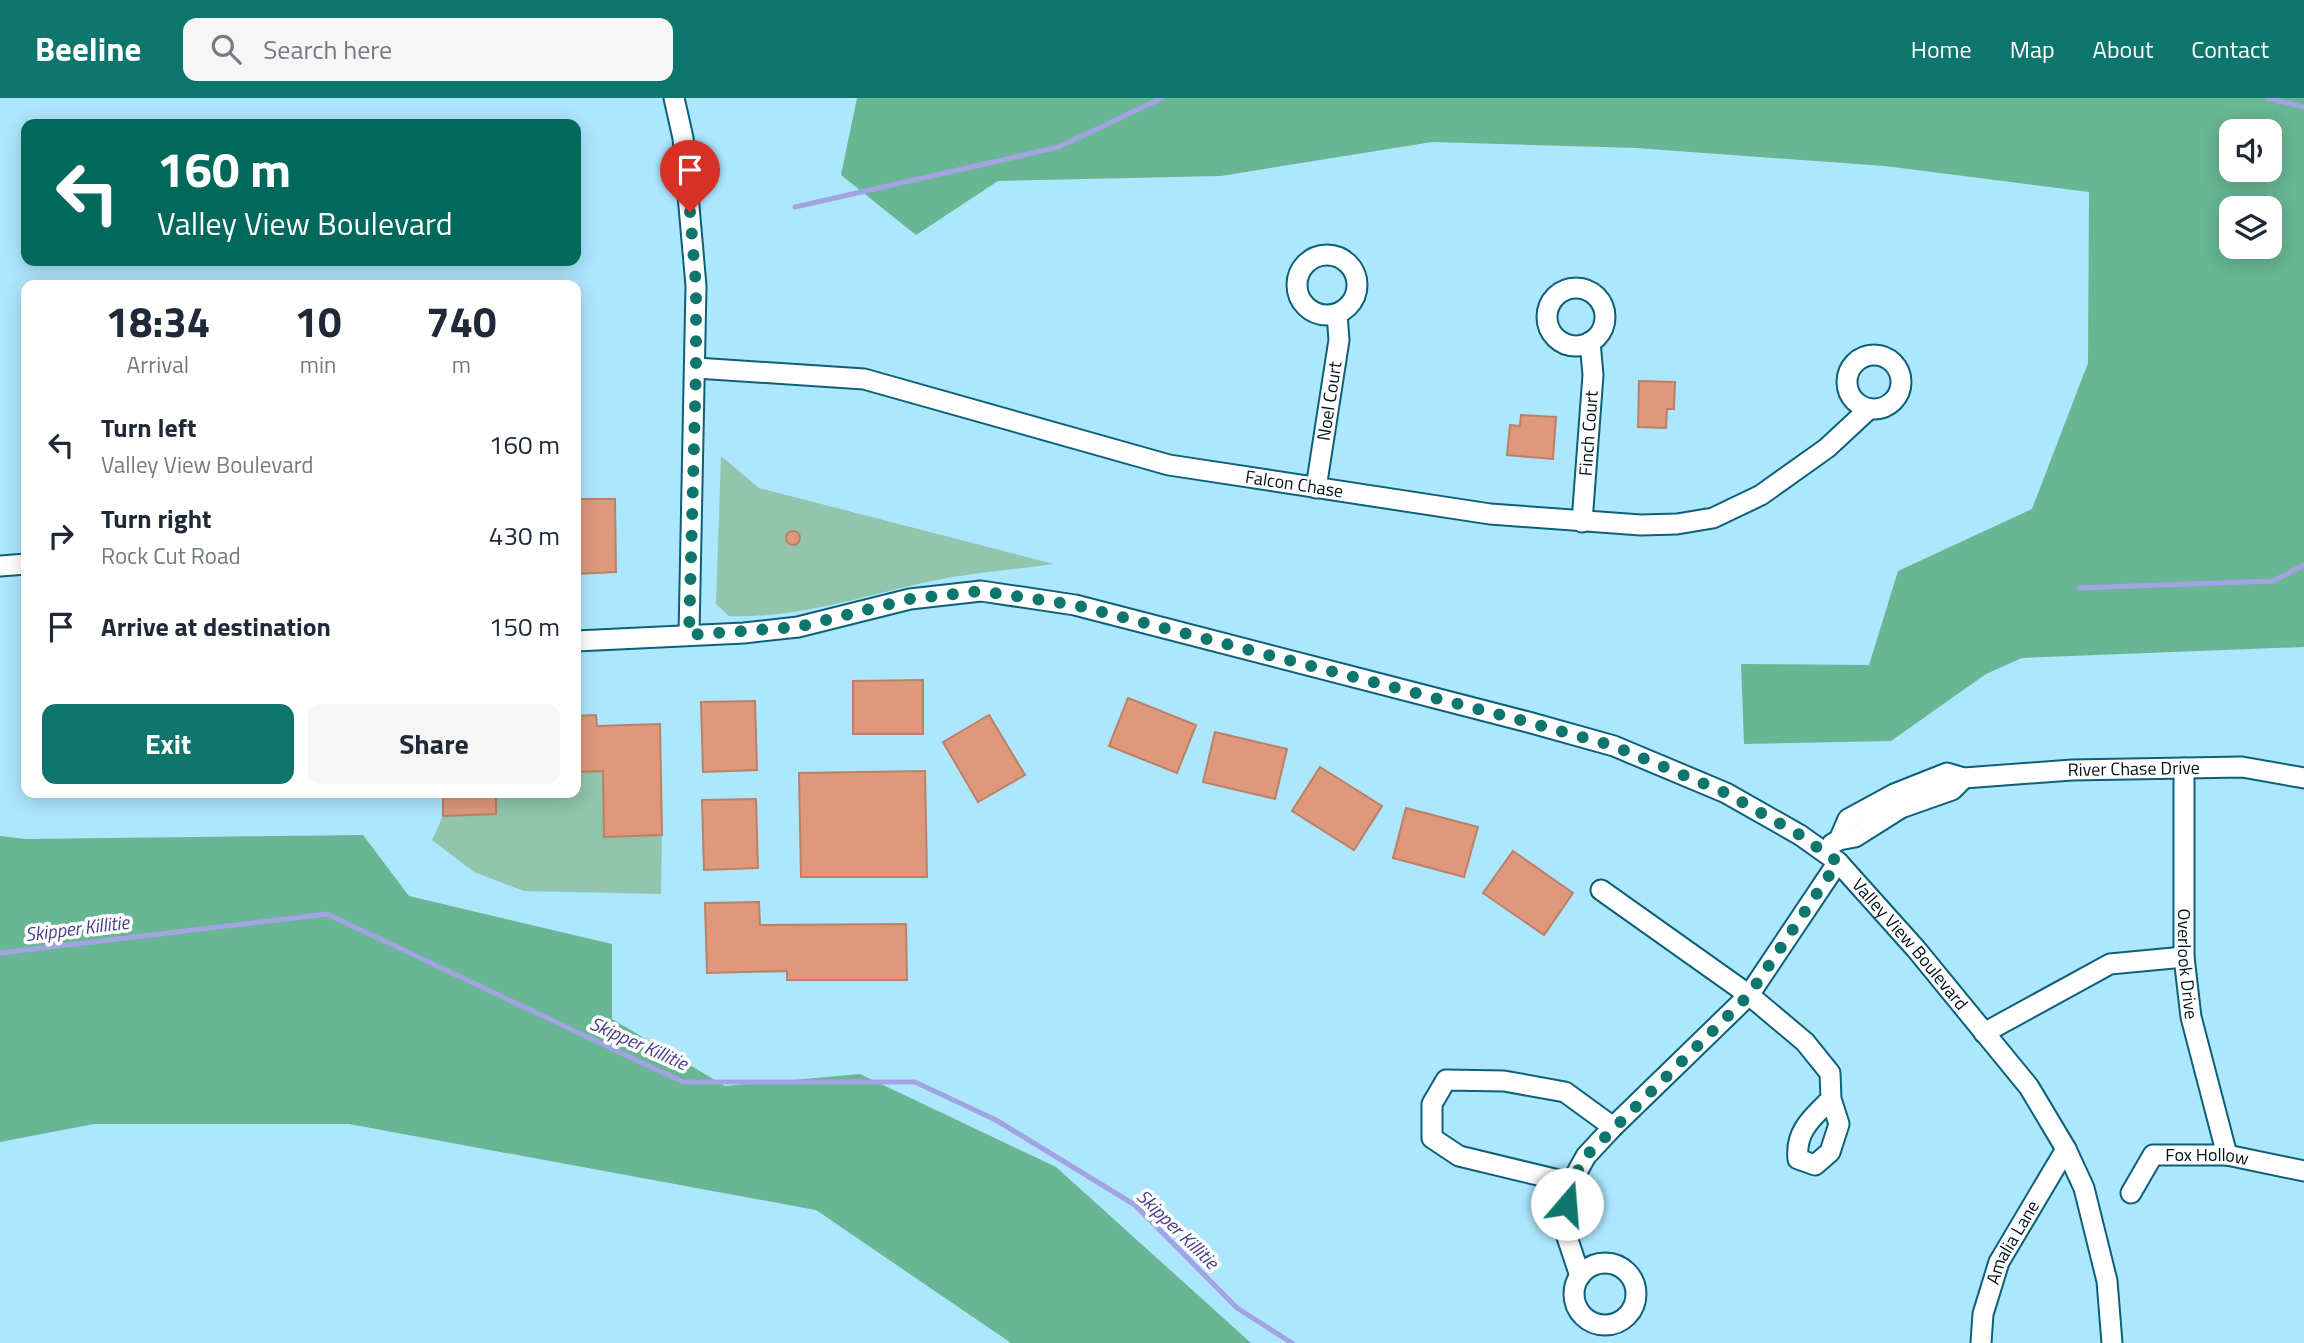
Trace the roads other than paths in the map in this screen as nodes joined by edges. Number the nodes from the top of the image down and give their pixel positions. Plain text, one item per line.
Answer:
1 (674, 98) edge
2 (1337, 314) dead end
3 (1590, 342) dead end
4 (696, 368) junction
5 (1869, 409) dead end
6 (1316, 488) junction
7 (1582, 522) junction
8 (21, 564) edge
9 (0, 566) edge
10 (689, 635) junction
11 (581, 640) edge
12 (2183, 768) junction
13 (2304, 778) edge
14 (1833, 851) junction
15 (1601, 890) dead end
16 (2184, 957) junction
17 (1749, 995) junction
18 (1984, 1033) junction
19 (1830, 1099) dead end
20 (1613, 1127) junction
21 (2066, 1149) junction
22 (2227, 1155) junction
23 (2304, 1171) edge
24 (1571, 1183) junction
25 (2131, 1193) dead end
26 (1580, 1276) dead end
27 (1981, 1343) edge
28 (2112, 1343) edge

1 - 4 street
2 - 6 street, Noel Court
3 - 7 street, Finch Court
4 - 6 street, Falcon Chase
4 - 10 street
5 - 7 street, Falcon Chase
6 - 7 street, Falcon Chase
8 - 9 street
10 - 11 street, Valley View Boulevard
10 - 14 street, Valley View Boulevard
12 - 13 street, River Chase Drive
12 - 14 street, River Chase Drive
12 - 16 street, Overlook Drive
14 - 17 street
14 - 18 street, Valley View Boulevard
15 - 17 street
16 - 18 street
16 - 22 street, Overlook Drive
17 - 19 street
17 - 20 street
18 - 21 street, Valley View Boulevard
20 - 24 street
20 - 24 street
21 - 27 street, Amalia Lane
21 - 28 street, Valley View Boulevard
22 - 23 street, Fox Hollow
22 - 25 street, Fox Hollow
24 - 26 street

